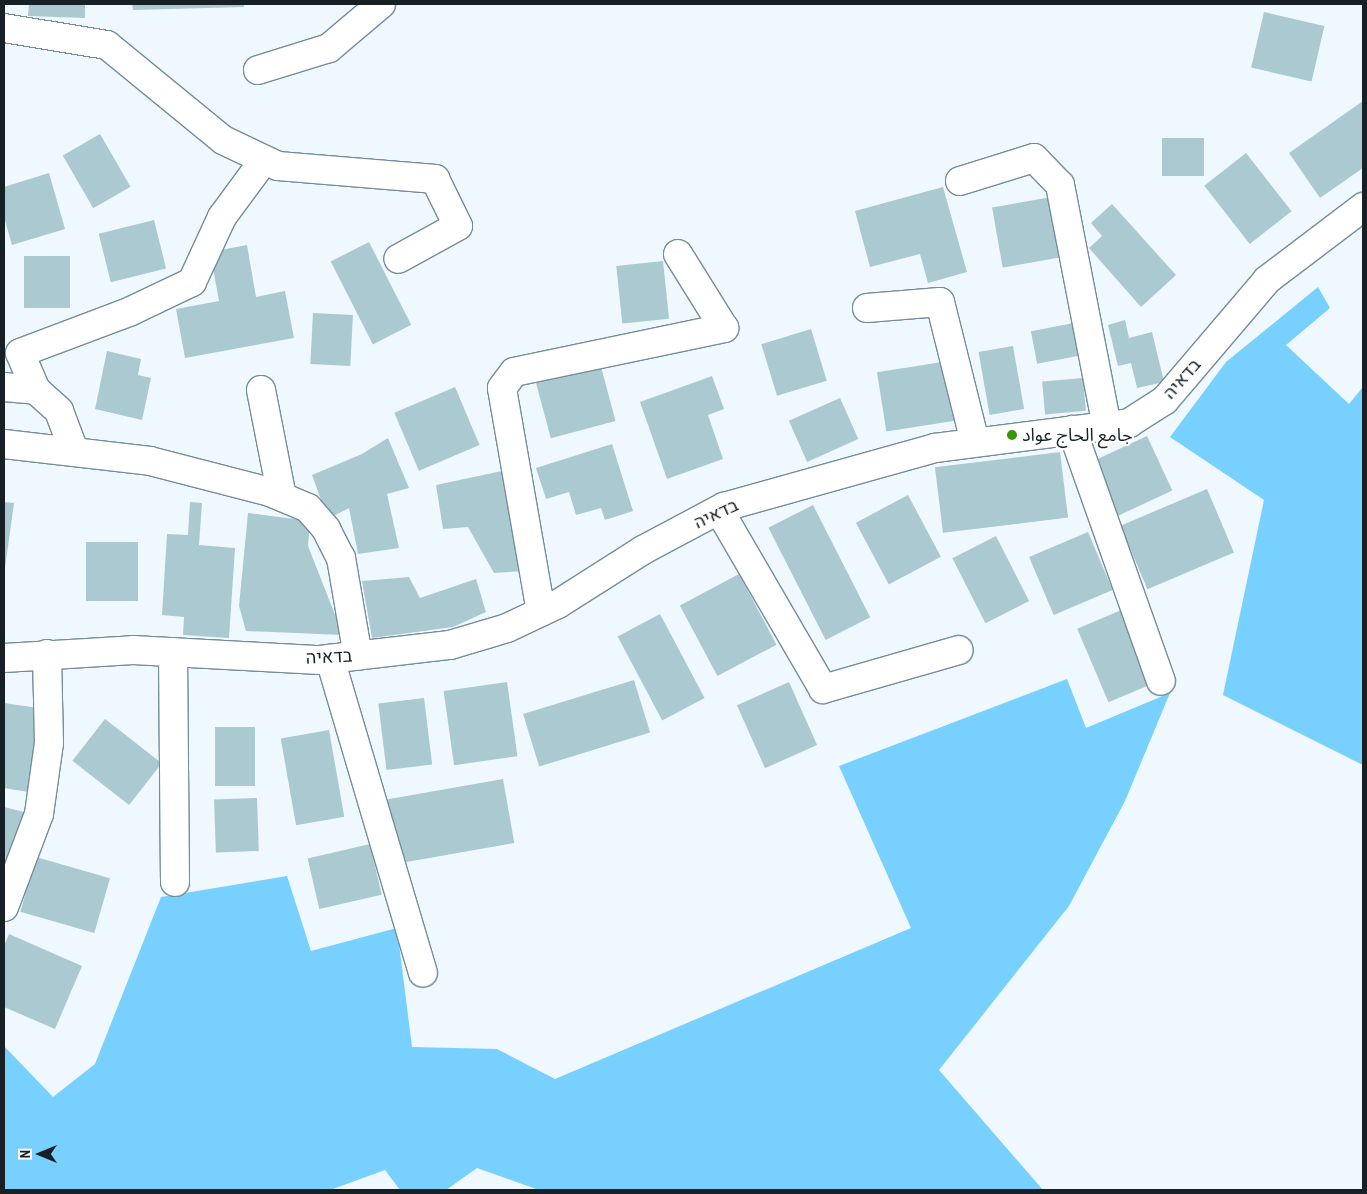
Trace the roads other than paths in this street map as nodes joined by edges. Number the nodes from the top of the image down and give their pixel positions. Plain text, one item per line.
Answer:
1 (381, 4) edge
2 (4, 28) edge
3 (258, 70) dead end
4 (264, 160) junction
5 (960, 182) dead end
6 (1363, 207) edge
7 (678, 254) dead end
8 (398, 259) dead end
9 (867, 308) dead end
10 (4, 387) edge
11 (36, 390) junction
12 (261, 390) dead end
13 (1107, 426) junction
14 (1072, 430) junction
15 (975, 442) junction
16 (4, 444) edge
17 (74, 450) junction
18 (282, 497) junction
19 (719, 510) junction
20 (541, 612) junction
21 (959, 650) dead end
22 (173, 652) junction
23 (47, 654) junction
24 (358, 656) junction
25 (4, 658) edge
26 (330, 659) junction
27 (1161, 681) dead end
28 (175, 882) dead end
29 (4, 907) edge
30 (423, 972) dead end

1 - 3 street
2 - 4 street
4 - 8 street
4 - 11 street
5 - 13 street
6 - 13 street, בדאיה
7 - 20 street
9 - 15 street
10 - 11 street
11 - 17 street
12 - 18 street
13 - 14 street, בדאיה
14 - 15 street, בדאיה
14 - 27 street
15 - 19 street, בדאיה
16 - 17 street
17 - 18 street
18 - 24 street
19 - 20 street, בדאיה
19 - 21 street
20 - 24 street, בדאיה
22 - 23 street, בדאיה
22 - 26 street, בדאיה
22 - 28 street
23 - 25 street, בדאיה
23 - 29 street
24 - 26 street, בדאיה
26 - 30 street

